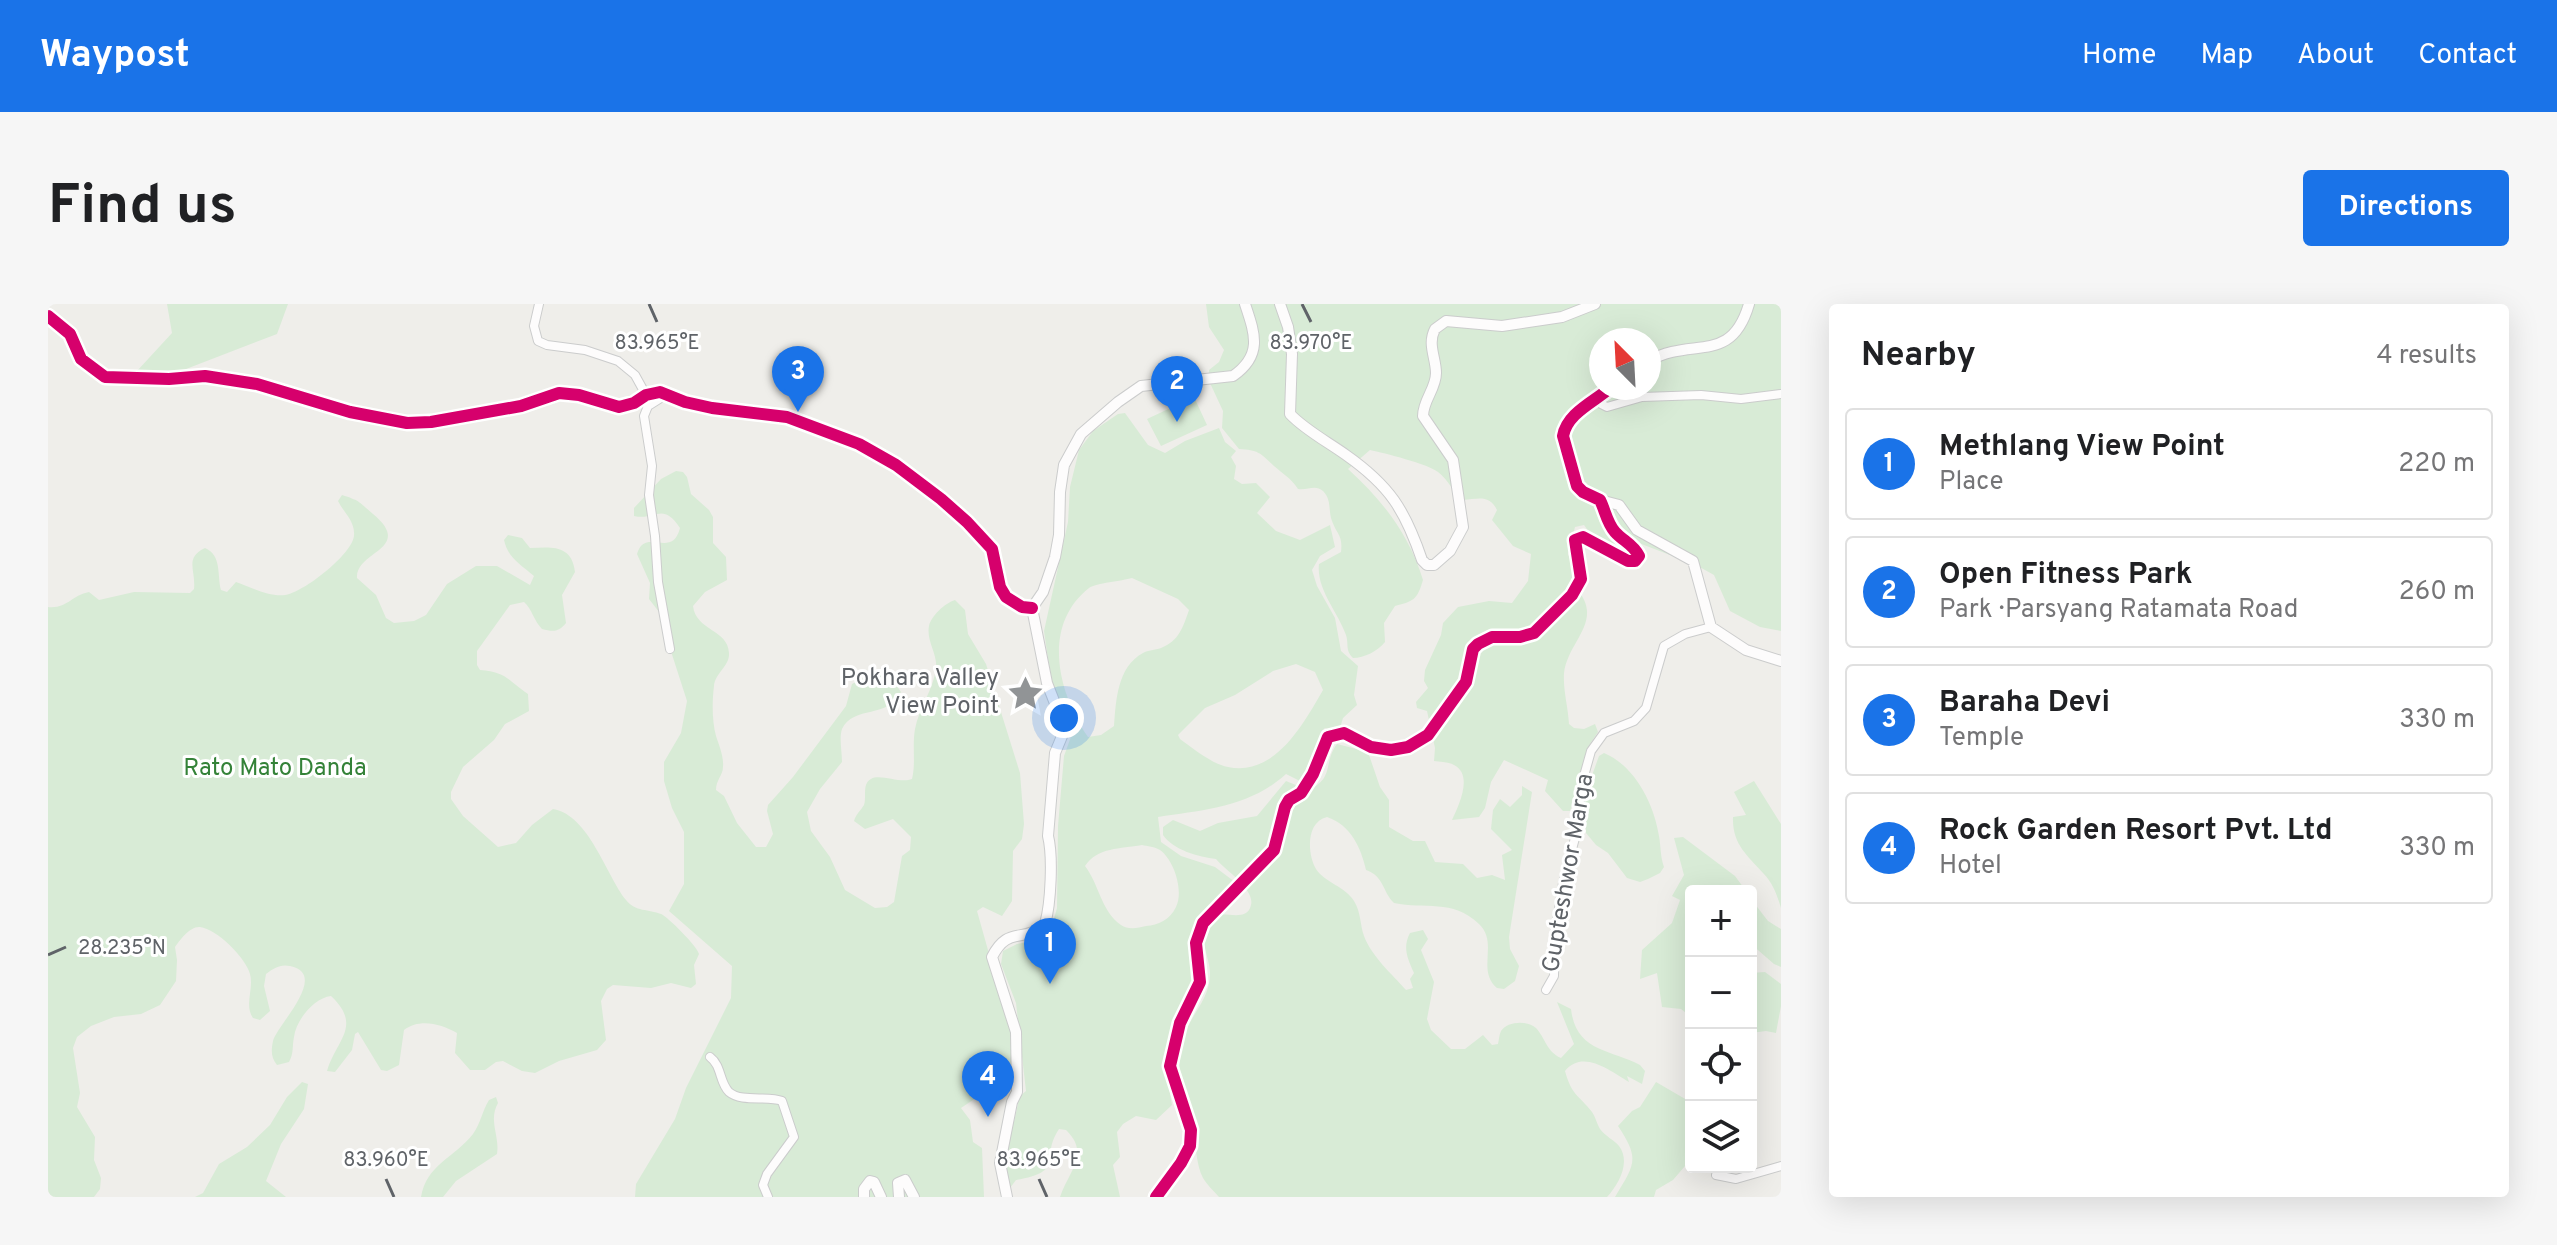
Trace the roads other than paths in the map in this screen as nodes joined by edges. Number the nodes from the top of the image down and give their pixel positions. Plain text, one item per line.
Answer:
1 (539, 304) edge
2 (1245, 304) edge
3 (1280, 304) edge
4 (1595, 304) edge
5 (1749, 304) edge
6 (48, 316) edge
7 (1661, 356) edge
8 (667, 394) junction
9 (1781, 394) edge
10 (646, 395) junction
11 (1661, 396) edge
12 (1595, 400) edge
13 (1600, 400) edge
14 (1632, 400) edge
15 (1600, 500) junction
16 (1032, 608) junction
17 (1711, 627) junction
18 (670, 649) dead end
19 (1781, 661) edge
20 (1546, 990) dead end
21 (710, 1057) dead end
22 (1781, 1166) edge
23 (1716, 1175) dead end
24 (768, 1197) edge
25 (864, 1197) edge
26 (881, 1197) edge
27 (899, 1197) edge
28 (914, 1197) edge
29 (1007, 1197) edge
30 (1156, 1197) edge

1 - 10 street
2 - 16 street
3 - 4 street
5 - 7 street
6 - 10 street
8 - 10 street
8 - 16 street
8 - 18 street
9 - 11 street
12 - 15 street
13 - 14 street
15 - 17 street
15 - 30 street
16 - 29 street
17 - 19 street
17 - 20 street, Gupteshwor Marga
21 - 24 street
22 - 23 street
25 - 26 street
27 - 28 street

